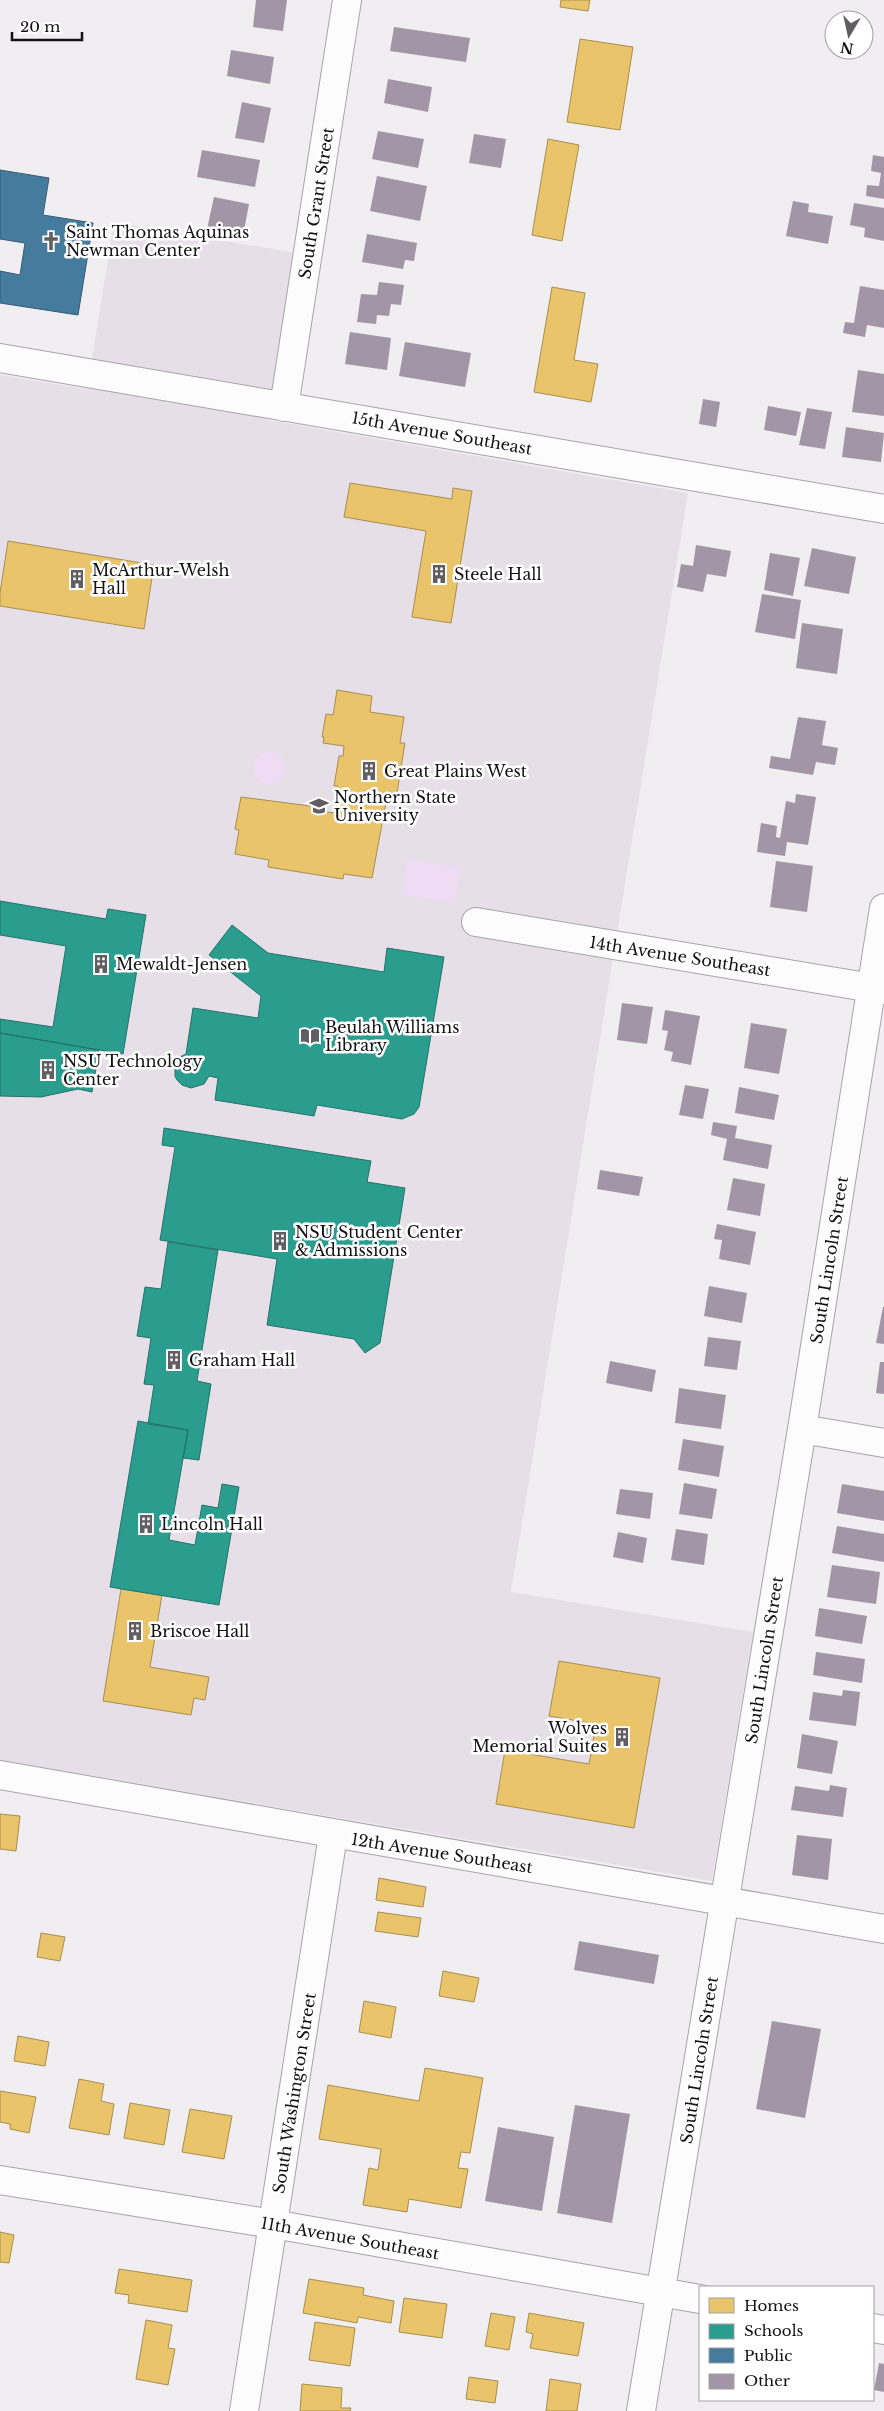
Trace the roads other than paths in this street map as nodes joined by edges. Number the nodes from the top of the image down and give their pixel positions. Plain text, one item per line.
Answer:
1 (347, 0) edge
2 (0, 358) edge
3 (284, 407) junction
4 (884, 509) edge
5 (884, 908) edge
6 (476, 922) dead end
7 (878, 989) edge
8 (802, 1429) junction
9 (884, 1443) edge
10 (0, 1775) edge
11 (334, 1835) junction
12 (725, 1902) junction
13 (884, 1929) edge
14 (0, 2180) edge
15 (274, 2224) junction
16 (660, 2292) junction
17 (699, 2299) edge
18 (244, 2411) edge
19 (641, 2411) edge

1 - 3 street, South Grant Street
2 - 3 street, 15th Avenue Southeast
3 - 4 street, 15th Avenue Southeast
5 - 7 street, South Lincoln Street
6 - 7 street, 14th Avenue Southeast
7 - 8 street, South Lincoln Street
8 - 9 street
8 - 12 street, South Lincoln Street
10 - 11 street, 12th Avenue Southeast
11 - 12 street, 12th Avenue Southeast
11 - 15 street, South Washington Street
12 - 13 street, 12th Avenue Southeast
12 - 16 street, South Lincoln Street
14 - 15 street, 11th Avenue Southeast
15 - 16 street, 11th Avenue Southeast
15 - 18 street, South Washington Street
16 - 17 street, 11th Avenue Southeast
16 - 19 street, South Lincoln Street

